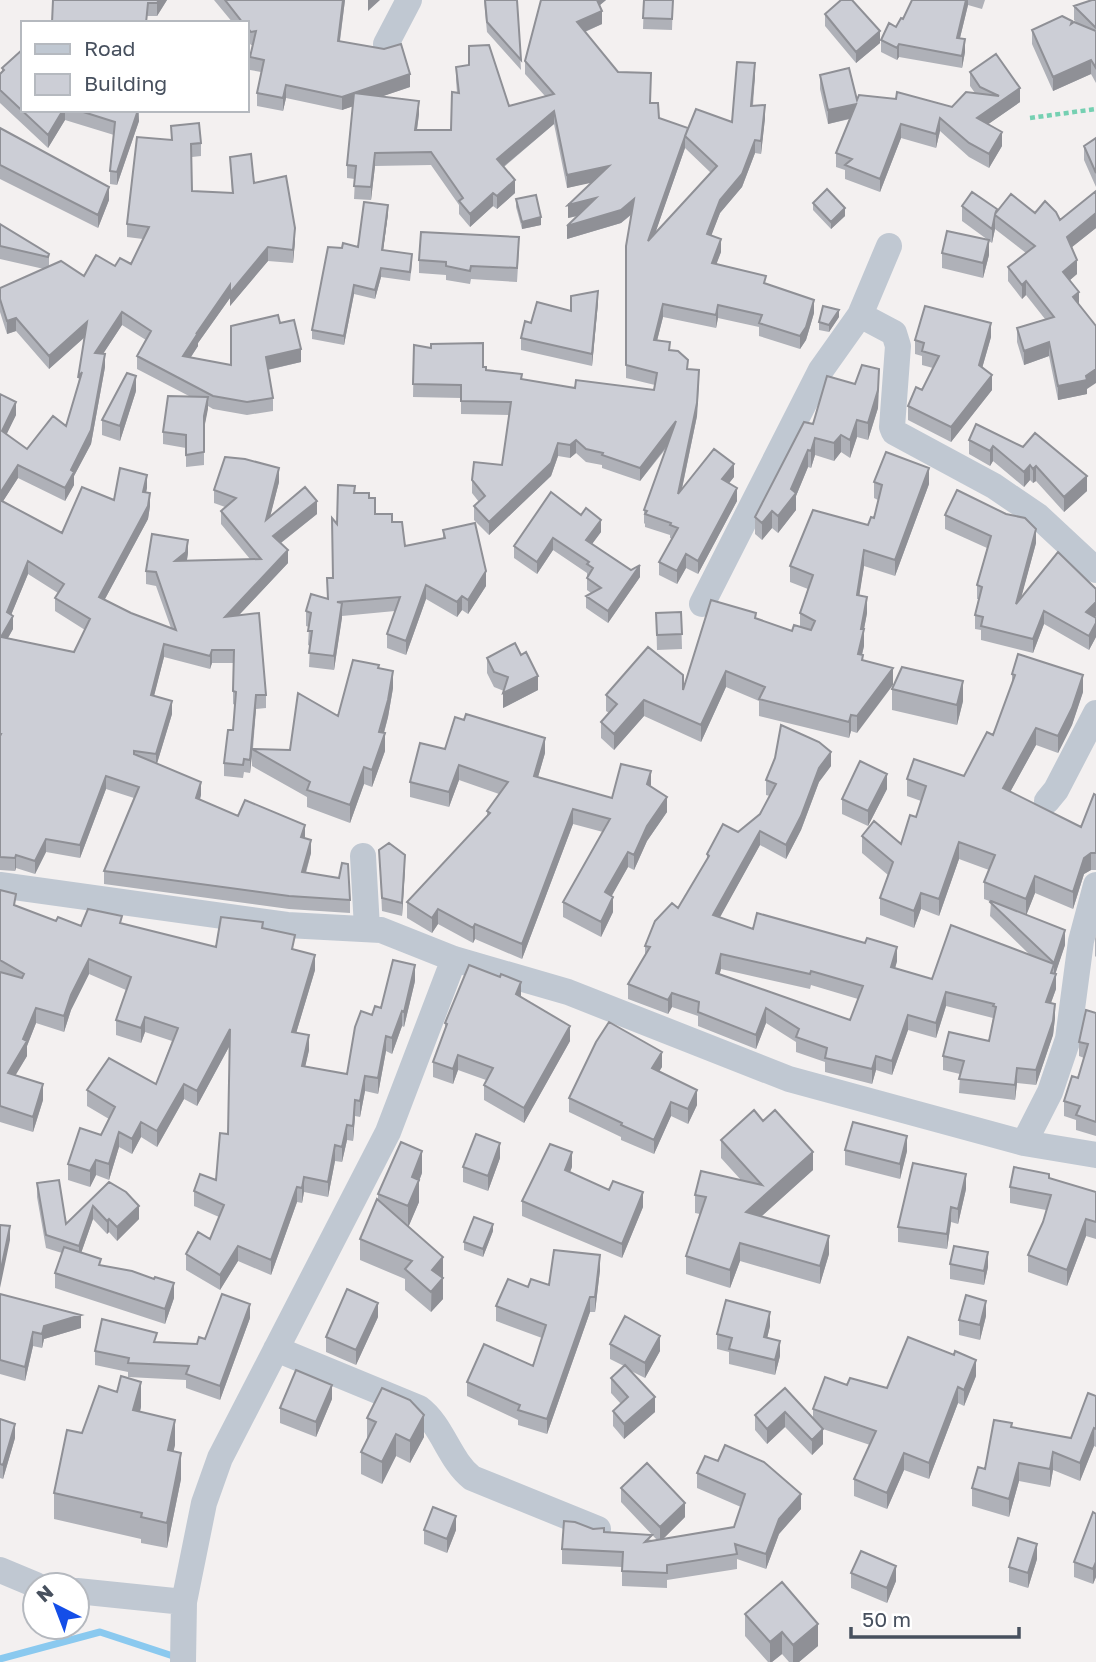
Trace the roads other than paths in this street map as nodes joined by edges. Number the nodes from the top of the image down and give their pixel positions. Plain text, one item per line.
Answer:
1 (408, 0) edge
2 (386, 44) dead end
3 (889, 246) dead end
4 (860, 315) junction
5 (1096, 570) edge
6 (702, 604) dead end
7 (1096, 713) edge
8 (1047, 801) dead end
9 (363, 856) dead end
10 (0, 885) edge
11 (1096, 885) edge
12 (367, 928) junction
13 (454, 959) junction
14 (1024, 1143) junction
15 (1096, 1155) edge
16 (276, 1349) junction
17 (598, 1529) edge
18 (0, 1570) edge
19 (21, 1579) edge
20 (91, 1592) edge
21 (184, 1602) junction
22 (183, 1658) edge

1 - 2 street
3 - 4 street
4 - 5 street
4 - 6 street
7 - 8 street
9 - 12 street
10 - 12 street
11 - 14 street
12 - 13 street
13 - 14 street
13 - 16 street
14 - 15 street
16 - 17 street
16 - 21 street
18 - 19 street
20 - 21 street
21 - 22 street

